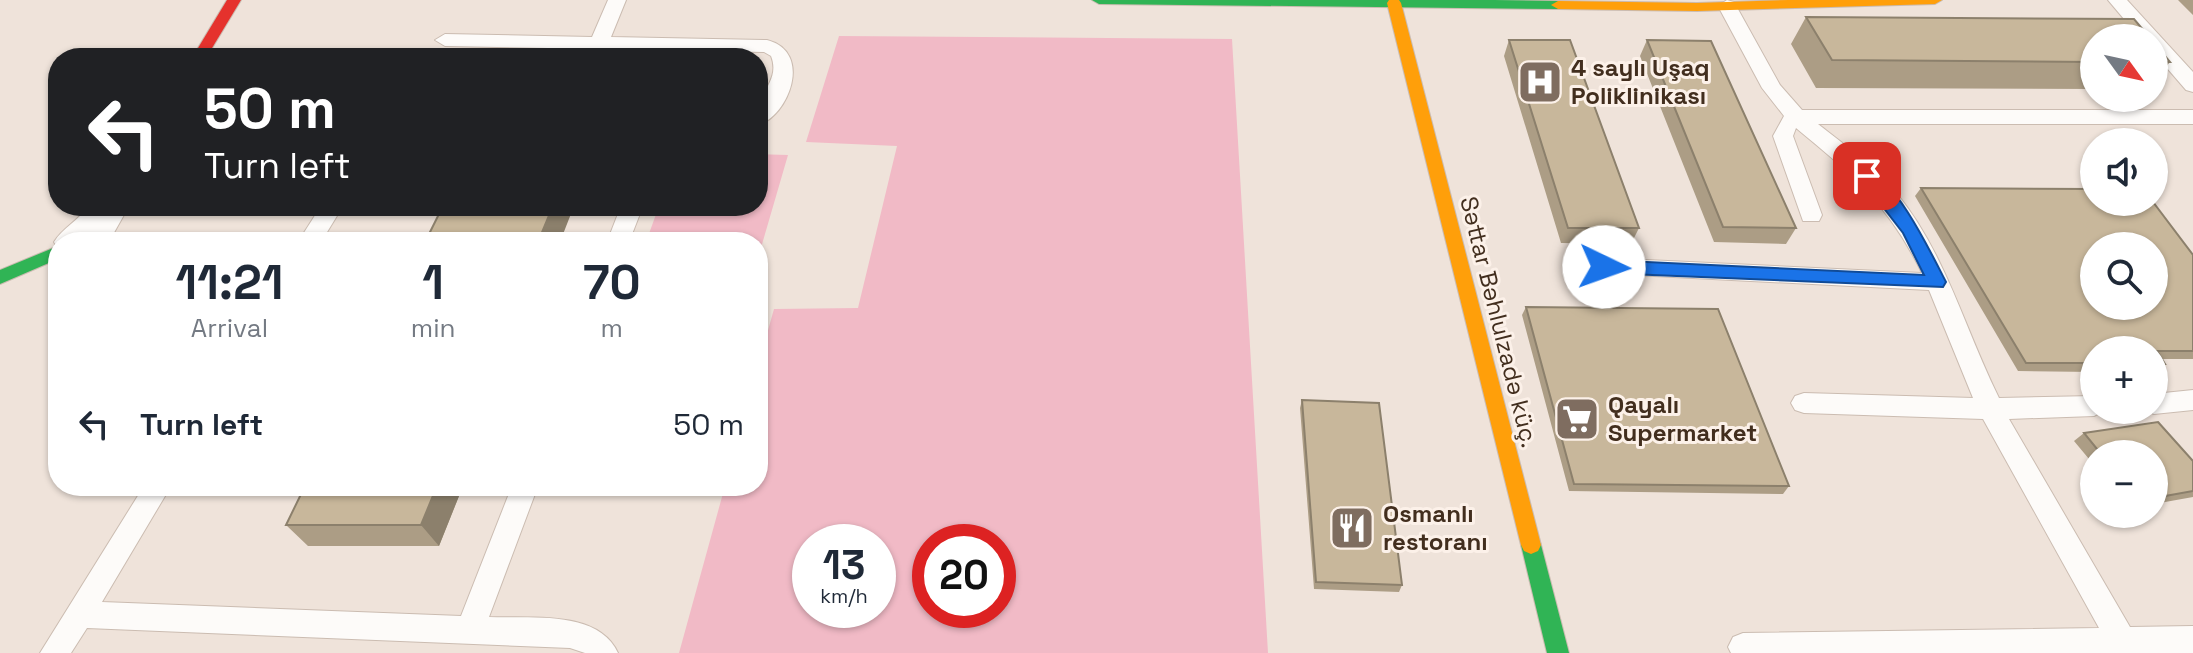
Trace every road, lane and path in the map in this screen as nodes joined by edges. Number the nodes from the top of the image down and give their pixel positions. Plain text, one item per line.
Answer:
1 (234, 0) edge
2 (617, 0) edge
3 (1099, 0) edge
4 (1935, 0) edge
5 (2117, 0) edge
6 (1394, 2) edge
7 (1644, 3) edge
8 (1727, 6) junction
9 (2138, 24) edge
10 (445, 40) dead end
11 (599, 42) junction
12 (205, 48) edge
13 (2168, 58) edge
14 (2193, 85) edge
15 (768, 106) edge
16 (1796, 117) junction
17 (2193, 117) edge
18 (1811, 215) dead end
19 (103, 216) edge
20 (89, 232) edge
21 (48, 256) edge
22 (1604, 267) dead end
23 (0, 277) edge
24 (1937, 282) junction
25 (2193, 400) edge
26 (1804, 403) dead end
27 (2168, 403) edge
28 (2080, 406) edge
29 (1990, 409) junction
30 (152, 496) edge
31 (521, 496) edge
32 (79, 614) junction
33 (470, 630) junction
34 (2122, 640) junction
35 (2193, 640) edge
36 (1743, 647) dead end
37 (55, 653) edge
38 (603, 653) edge
39 (1558, 653) edge

1 - 12 street
2 - 11 lane
3 - 6 street
4 - 8 street
5 - 9 lane
6 - 7 street
6 - 39 street, Səttar Bəhlulzadə küç.
7 - 8 street
8 - 16 lane
10 - 11 lane
11 - 15 lane
13 - 14 lane
16 - 17 lane
16 - 18 lane
16 - 24 lane
19 - 20 street
21 - 23 street
22 - 24 lane
24 - 29 lane
25 - 27 lane
26 - 29 lane
28 - 29 lane
29 - 34 lane
30 - 32 lane
31 - 33 lane
32 - 33 lane
32 - 37 lane
33 - 38 lane
34 - 35 lane
34 - 36 lane

